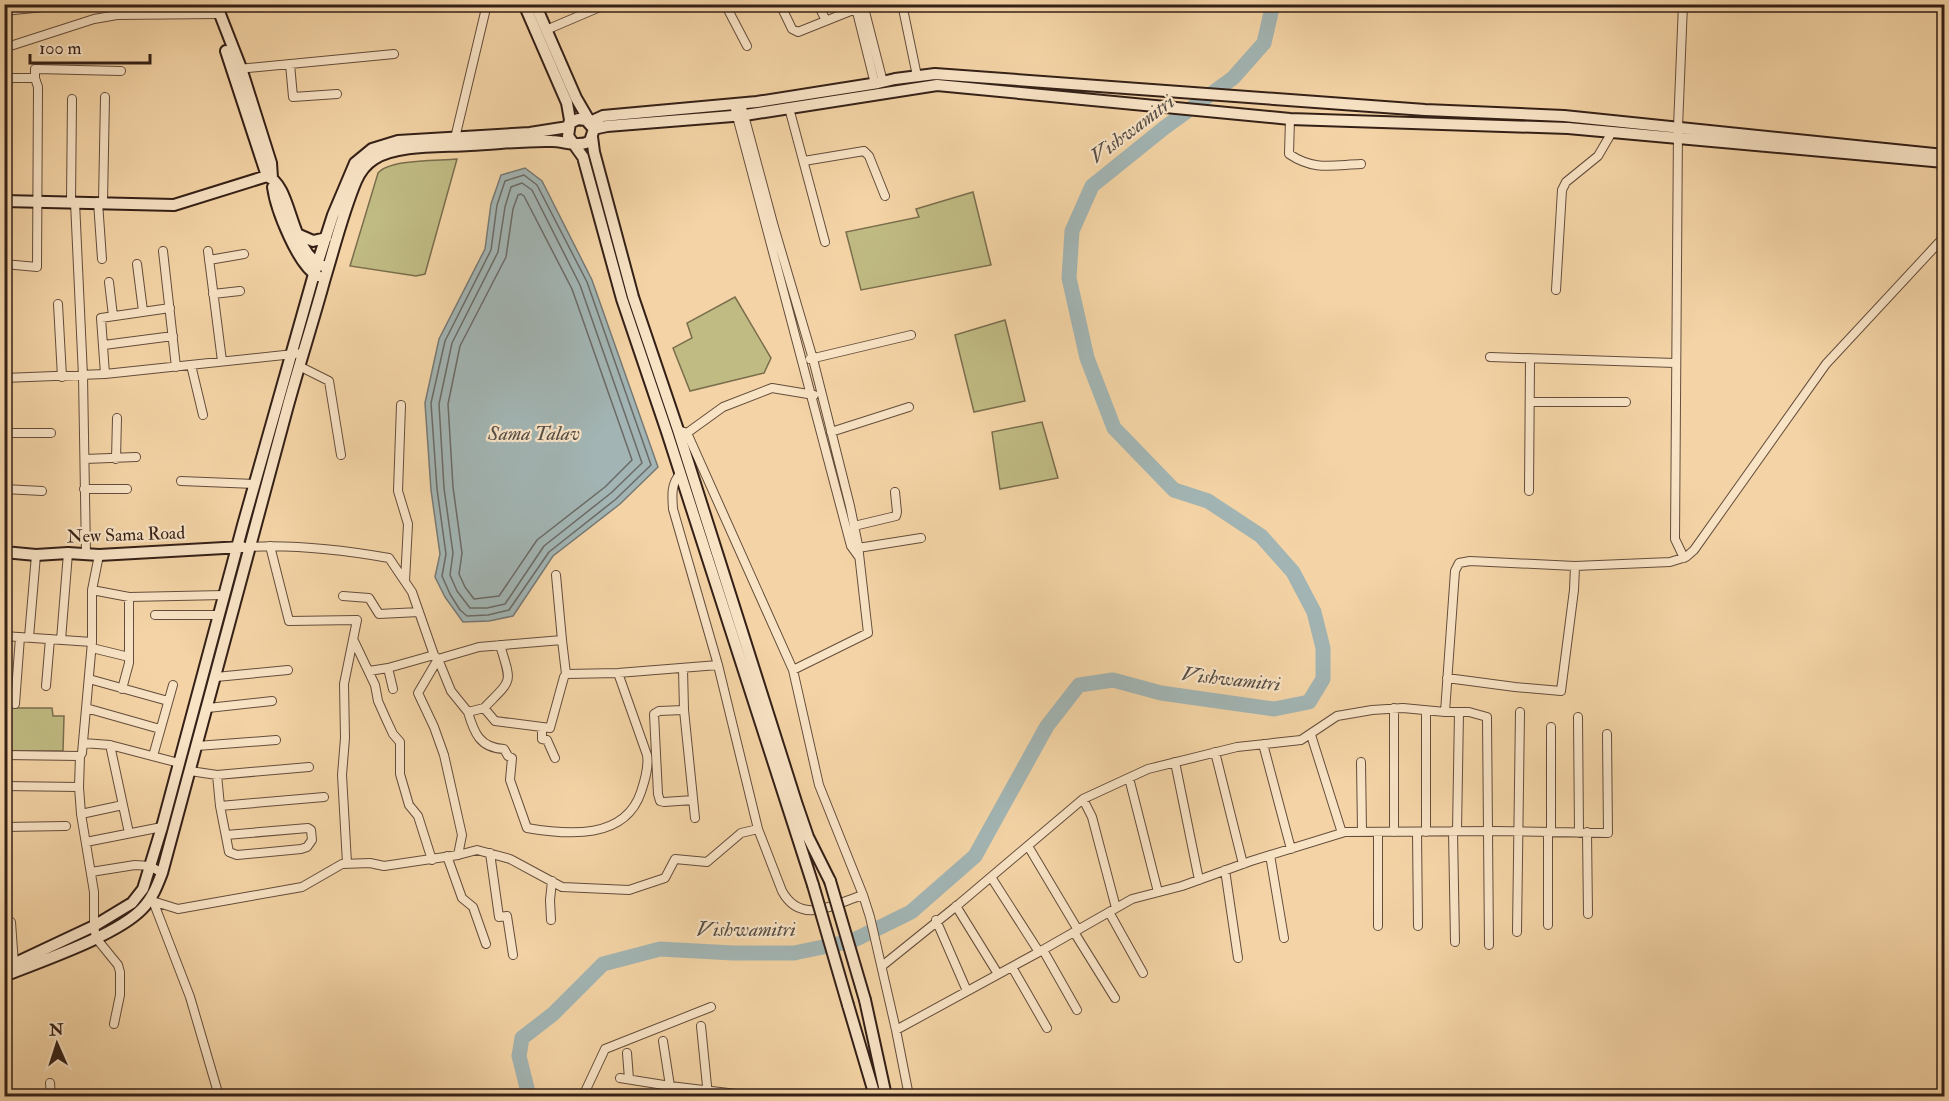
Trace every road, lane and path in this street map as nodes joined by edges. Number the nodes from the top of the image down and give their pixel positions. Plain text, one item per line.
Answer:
1 (487, 4) edge
2 (524, 4) edge
3 (535, 4) edge
4 (607, 4) edge
5 (725, 4) edge
6 (780, 4) edge
7 (818, 4) edge
8 (902, 4) edge
9 (1683, 4) edge
10 (859, 6) edge
11 (43, 7) dead end
12 (213, 9) edge
13 (4, 11) edge
14 (826, 21) junction
15 (546, 30) junction
16 (747, 46) dead end
17 (4, 48) edge
18 (394, 54) dead end
19 (290, 64) junction
20 (237, 69) junction
21 (121, 71) dead end
22 (917, 76) junction
23 (4, 78) edge
24 (35, 78) junction
25 (1088, 85) junction
26 (876, 86) junction
27 (337, 94) dead end
28 (105, 97) dead end
29 (72, 99) dead end
30 (1085, 99) junction
31 (738, 104) junction
32 (789, 108) junction
33 (741, 116) junction
34 (1290, 118) junction
35 (568, 127) junction
36 (592, 129) junction
37 (1612, 132) junction
38 (1678, 132) junction
39 (455, 138) junction
40 (574, 143) junction
41 (1944, 154) edge
42 (804, 161) junction
43 (1944, 162) edge
44 (1361, 164) dead end
45 (271, 178) junction
46 (885, 196) dead end
47 (4, 201) edge
48 (36, 202) junction
49 (73, 202) junction
50 (101, 202) junction
51 (297, 234) junction
52 (1944, 237) edge
53 (326, 238) junction
54 (612, 240) junction
55 (825, 242) dead end
56 (163, 251) dead end
57 (244, 254) dead end
58 (102, 259) dead end
59 (4, 264) edge
60 (137, 264) dead end
61 (316, 269) junction
62 (327, 274) junction
63 (784, 277) junction
64 (109, 282) dead end
65 (624, 283) junction
66 (1556, 290) dead end
67 (240, 291) dead end
68 (213, 294) junction
69 (58, 304) dead end
70 (170, 308) junction
71 (143, 311) junction
72 (113, 316) junction
73 (911, 335) dead end
74 (173, 336) junction
75 (104, 345) junction
76 (303, 352) junction
77 (292, 353) junction
78 (1490, 357) dead end
79 (813, 359) junction
80 (802, 360) junction
81 (1530, 360) junction
82 (222, 361) junction
83 (1675, 363) junction
84 (191, 365) junction
85 (299, 366) junction
86 (176, 367) junction
87 (105, 374) junction
88 (83, 376) junction
89 (62, 377) junction
90 (4, 378) edge
91 (811, 395) junction
92 (822, 396) junction
93 (1530, 402) junction
94 (1626, 402) dead end
95 (401, 405) dead end
96 (909, 407) dead end
97 (202, 416) dead end
98 (117, 418) dead end
99 (683, 431) junction
100 (831, 432) junction
101 (4, 433) edge
102 (51, 433) dead end
103 (341, 455) dead end
104 (136, 457) dead end
105 (85, 459) junction
106 (116, 459) junction
107 (680, 474) junction
108 (181, 481) dead end
109 (255, 484) junction
110 (4, 489) edge
111 (84, 489) junction
112 (127, 489) dead end
113 (42, 491) dead end
114 (1529, 491) dead end
115 (895, 492) dead end
116 (854, 526) junction
117 (921, 538) dead end
118 (270, 546) junction
119 (248, 547) junction
120 (237, 548) junction
121 (4, 552) edge
122 (859, 552) junction
123 (68, 553) junction
124 (86, 554) junction
125 (36, 555) junction
126 (99, 555) junction
127 (1684, 558) junction
128 (1575, 566) junction
129 (556, 575) dead end
130 (405, 581) junction
131 (92, 590) junction
132 (224, 595) junction
133 (344, 596) dead end
134 (129, 597) junction
135 (419, 612) junction
136 (155, 615) dead end
137 (219, 615) junction
138 (4, 636) edge
139 (24, 637) junction
140 (50, 639) junction
141 (62, 640) junction
142 (562, 640) junction
143 (354, 641) junction
144 (92, 645) junction
145 (500, 645) junction
146 (129, 657) junction
147 (436, 657) junction
148 (718, 665) junction
149 (388, 668) junction
150 (683, 669) junction
151 (288, 670) dead end
152 (793, 670) junction
153 (369, 671) junction
154 (618, 673) junction
155 (566, 674) junction
156 (216, 677) junction
157 (1447, 678) junction
158 (88, 679) junction
159 (173, 685) dead end
160 (46, 686) dead end
161 (122, 689) junction
162 (393, 689) dead end
163 (198, 691) junction
164 (211, 694) junction
165 (168, 701) junction
166 (272, 701) dead end
167 (15, 704) dead end
168 (86, 708) junction
169 (208, 708) junction
170 (484, 708) junction
171 (1394, 708) junction
172 (684, 710) junction
173 (1426, 711) junction
174 (468, 712) junction
175 (1445, 712) junction
176 (1459, 712) junction
177 (1520, 712) dead end
178 (1578, 717) dead end
179 (542, 727) junction
180 (1551, 727) dead end
181 (160, 729) junction
182 (1607, 734) dead end
183 (1311, 735) junction
184 (276, 740) dead end
185 (83, 743) junction
186 (1263, 744) junction
187 (110, 745) junction
188 (197, 746) junction
189 (1215, 752) junction
190 (4, 755) edge
191 (80, 756) junction
192 (153, 756) junction
193 (555, 758) dead end
194 (1175, 762) junction
195 (1361, 762) dead end
196 (179, 763) junction
197 (309, 767) dead end
198 (190, 771) junction
199 (217, 775) junction
200 (1129, 777) junction
201 (4, 786) edge
202 (79, 787) junction
203 (324, 796) dead end
204 (1083, 799) junction
205 (693, 800) junction
206 (123, 805) junction
207 (220, 806) junction
208 (81, 814) junction
209 (695, 818) dead end
210 (66, 826) dead end
211 (4, 827) edge
212 (162, 827) junction
213 (758, 829) junction
214 (1362, 831) junction
215 (1455, 831) junction
216 (1489, 831) junction
217 (1518, 831) junction
218 (1378, 832) junction
219 (1394, 832) junction
220 (1422, 832) junction
221 (1550, 832) junction
222 (1583, 832) junction
223 (129, 833) junction
224 (1342, 833) junction
225 (226, 836) junction
226 (86, 842) junction
227 (1028, 846) junction
228 (1291, 849) junction
229 (490, 853) junction
230 (458, 855) junction
231 (1270, 855) junction
232 (447, 856) junction
233 (432, 860) junction
234 (347, 863) junction
235 (1243, 864) junction
236 (150, 866) junction
237 (1225, 870) junction
238 (92, 872) junction
239 (162, 873) junction
240 (991, 877) junction
241 (1199, 880) junction
242 (552, 881) junction
243 (1158, 892) junction
244 (863, 895) junction
245 (151, 901) junction
246 (956, 906) junction
247 (1112, 910) junction
248 (1588, 914) dead end
249 (4, 919) edge
250 (551, 920) dead end
251 (936, 920) junction
252 (1548, 925) dead end
253 (1378, 926) dead end
254 (1418, 926) dead end
255 (1076, 931) junction
256 (95, 932) junction
257 (1517, 932) dead end
258 (1284, 938) dead end
259 (1455, 942) dead end
260 (486, 944) dead end
261 (1490, 945) dead end
262 (1041, 951) junction
263 (513, 955) dead end
264 (1238, 958) dead end
265 (881, 964) junction
266 (9, 966) edge
267 (1012, 966) junction
268 (1143, 973) dead end
269 (998, 974) junction
270 (4, 976) edge
271 (967, 991) junction
272 (1115, 998) dead end
273 (711, 1007) dead end
274 (1077, 1010) dead end
275 (114, 1024) dead end
276 (701, 1026) dead end
277 (1047, 1028) dead end
278 (896, 1030) junction
279 (663, 1041) dead end
280 (627, 1053) dead end
281 (50, 1083) dead end
282 (670, 1086) junction
283 (708, 1093) edge
284 (51, 1096) edge
285 (219, 1096) edge
286 (583, 1096) edge
287 (753, 1096) edge
288 (874, 1096) edge
289 (886, 1096) edge
290 (909, 1096) edge

1 - 39 street
2 - 35 main road
3 - 15 main road
4 - 15 street
5 - 16 street
6 - 14 street
7 - 14 street
8 - 22 street
9 - 38 street
10 - 14 street
10 - 26 street
11 - 13 street
12 - 17 street
12 - 20 main road
15 - 36 main road
18 - 19 street
19 - 20 street
19 - 27 street
20 - 45 main road
21 - 24 street
22 - 25 main road
22 - 26 main road
23 - 24 street
24 - 48 street
25 - 30 main road
25 - 38 main road
26 - 30 main road
26 - 31 main road
26 - 32 main road
28 - 50 street
29 - 49 street
30 - 34 main road
31 - 33 street
31 - 36 main road
32 - 33 main road
32 - 42 street
33 - 36 main road
33 - 63 street
34 - 37 main road
34 - 44 street
35 - 36 main road
35 - 39 main road
35 - 40 main road
36 - 40 main road
36 - 54 main road
37 - 38 main road
37 - 66 street
38 - 41 main road
38 - 43 main road
38 - 83 street
39 - 53 main road
40 - 54 main road
40 - 62 main road
42 - 46 street
42 - 55 street
45 - 50 main road
45 - 51 main road
45 - 61 main road
47 - 48 main road
48 - 49 main road
48 - 59 street
49 - 50 main road
49 - 88 street
50 - 58 street
51 - 53 main road
51 - 61 main road
52 - 127 street
53 - 61 main road
54 - 65 main road
56 - 70 street
57 - 68 street
60 - 71 street
61 - 62 main road
61 - 77 main road
62 - 76 main road
63 - 79 street
63 - 80 street
64 - 72 street
65 - 99 main road
65 - 107 main road
67 - 68 street
68 - 82 street
69 - 89 street
70 - 71 street
70 - 74 street
71 - 72 street
72 - 75 street
73 - 79 street
74 - 75 street
74 - 86 street
75 - 87 street
76 - 77 street
76 - 85 main road
77 - 82 street
77 - 109 main road
78 - 81 street
79 - 80 street
79 - 92 street
80 - 91 street
81 - 83 street
81 - 93 street
82 - 84 street
83 - 127 street
84 - 86 street
84 - 97 street
85 - 103 street
85 - 119 main road
86 - 87 street
87 - 88 street
88 - 89 street
88 - 105 street
89 - 90 street
91 - 92 street
91 - 99 street
91 - 122 street
92 - 100 street
93 - 94 street
93 - 114 street
95 - 130 street
96 - 100 street
98 - 106 street
99 - 152 street
99 - 289 main road, bridge
100 - 116 street
101 - 102 street
104 - 106 street
105 - 106 street
105 - 111 street
107 - 148 street
107 - 288 main road, bridge
108 - 109 street
109 - 120 main road
110 - 113 street
111 - 112 street
111 - 124 street
115 - 116 street
116 - 122 street
117 - 122 street
118 - 119 street
118 - 130 street
118 - 143 street
119 - 120 main road, New Sama Road
119 - 156 main road
120 - 126 main road, New Sama Road
120 - 132 main road
121 - 125 main road, New Sama Road
122 - 152 street
123 - 124 main road, New Sama Road
123 - 125 main road, New Sama Road
123 - 141 street
124 - 126 main road, New Sama Road
125 - 139 street
126 - 131 street
127 - 128 street
128 - 157 street
128 - 157 street
129 - 142 street
130 - 135 street
131 - 134 street
131 - 144 street
132 - 134 street
132 - 137 main road
133 - 135 street
134 - 146 street
135 - 147 street
136 - 137 street
137 - 163 main road
138 - 139 street
139 - 140 street
139 - 167 street
140 - 141 street
140 - 160 street
141 - 144 street
142 - 145 street
142 - 155 street
143 - 153 street
143 - 234 street
144 - 146 street
144 - 158 street
145 - 147 street
145 - 170 street
146 - 161 street
147 - 149 street
147 - 174 street
147 - 230 street
148 - 150 street
148 - 213 street
149 - 153 street
149 - 162 street
150 - 154 street
150 - 172 street
151 - 156 street
152 - 244 street
153 - 233 street
154 - 155 street
154 - 174 street
155 - 179 street
156 - 164 main road
157 - 175 street
158 - 161 street
158 - 168 street
159 - 165 street
161 - 165 street
163 - 164 main road
163 - 196 main road
164 - 169 main road
165 - 181 street
166 - 169 street
168 - 181 street
168 - 185 street
169 - 188 main road
170 - 174 street
170 - 179 street
171 - 173 street
171 - 183 street
171 - 219 street
172 - 205 street
172 - 205 street
173 - 175 street
173 - 220 street
175 - 176 street
176 - 215 street
176 - 216 street
177 - 217 street
178 - 222 street
179 - 193 street
180 - 221 street
181 - 192 street
182 - 222 street
183 - 186 street
183 - 224 street
184 - 188 street
185 - 187 street
185 - 191 street
186 - 189 street
186 - 228 street
187 - 192 street
187 - 206 street
188 - 198 main road
189 - 194 street
189 - 235 street
190 - 191 street
191 - 202 street
192 - 196 street
194 - 200 street
194 - 241 street
195 - 214 street
196 - 212 main road
197 - 199 street
198 - 199 street
198 - 239 main road
199 - 207 street
200 - 204 street
200 - 243 street
201 - 202 street
202 - 208 street
203 - 207 street
204 - 227 street
204 - 247 street
205 - 209 street
206 - 208 street
206 - 223 street
207 - 225 street
208 - 226 street
210 - 211 street
212 - 223 street
212 - 236 main road
213 - 242 street
213 - 244 street
214 - 218 street
214 - 224 street
215 - 216 street
215 - 220 street
215 - 259 street
216 - 217 street
216 - 261 street
217 - 221 street
217 - 257 street
218 - 219 street
218 - 253 street
219 - 220 street
220 - 254 street
221 - 222 street
221 - 252 street
222 - 248 street
223 - 226 street
224 - 228 street
225 - 225 street
226 - 238 street
227 - 240 street
227 - 255 street
228 - 231 street
229 - 230 street
229 - 242 street
229 - 263 street
230 - 232 street
231 - 235 street
231 - 258 street
232 - 233 street
232 - 260 street
233 - 234 street
234 - 245 street
235 - 237 street
236 - 238 street
236 - 239 street
236 - 256 main road
237 - 241 street
237 - 264 street
238 - 256 street
239 - 245 main road
240 - 246 street
240 - 262 street
241 - 243 street
242 - 250 street
243 - 247 street
244 - 265 street
245 - 256 main road
245 - 285 street
246 - 251 street
246 - 269 street
247 - 255 street
247 - 268 street
249 - 266 street
251 - 265 street
251 - 271 street
255 - 262 street
255 - 272 street
256 - 266 main road
256 - 270 main road
256 - 275 street
262 - 267 street
262 - 274 street
265 - 278 street
267 - 269 street
267 - 277 street
269 - 271 street
271 - 278 street
273 - 286 street
276 - 283 street
278 - 290 street
279 - 282 street
280 - 282 street
281 - 284 street
282 - 283 street
283 - 287 street

